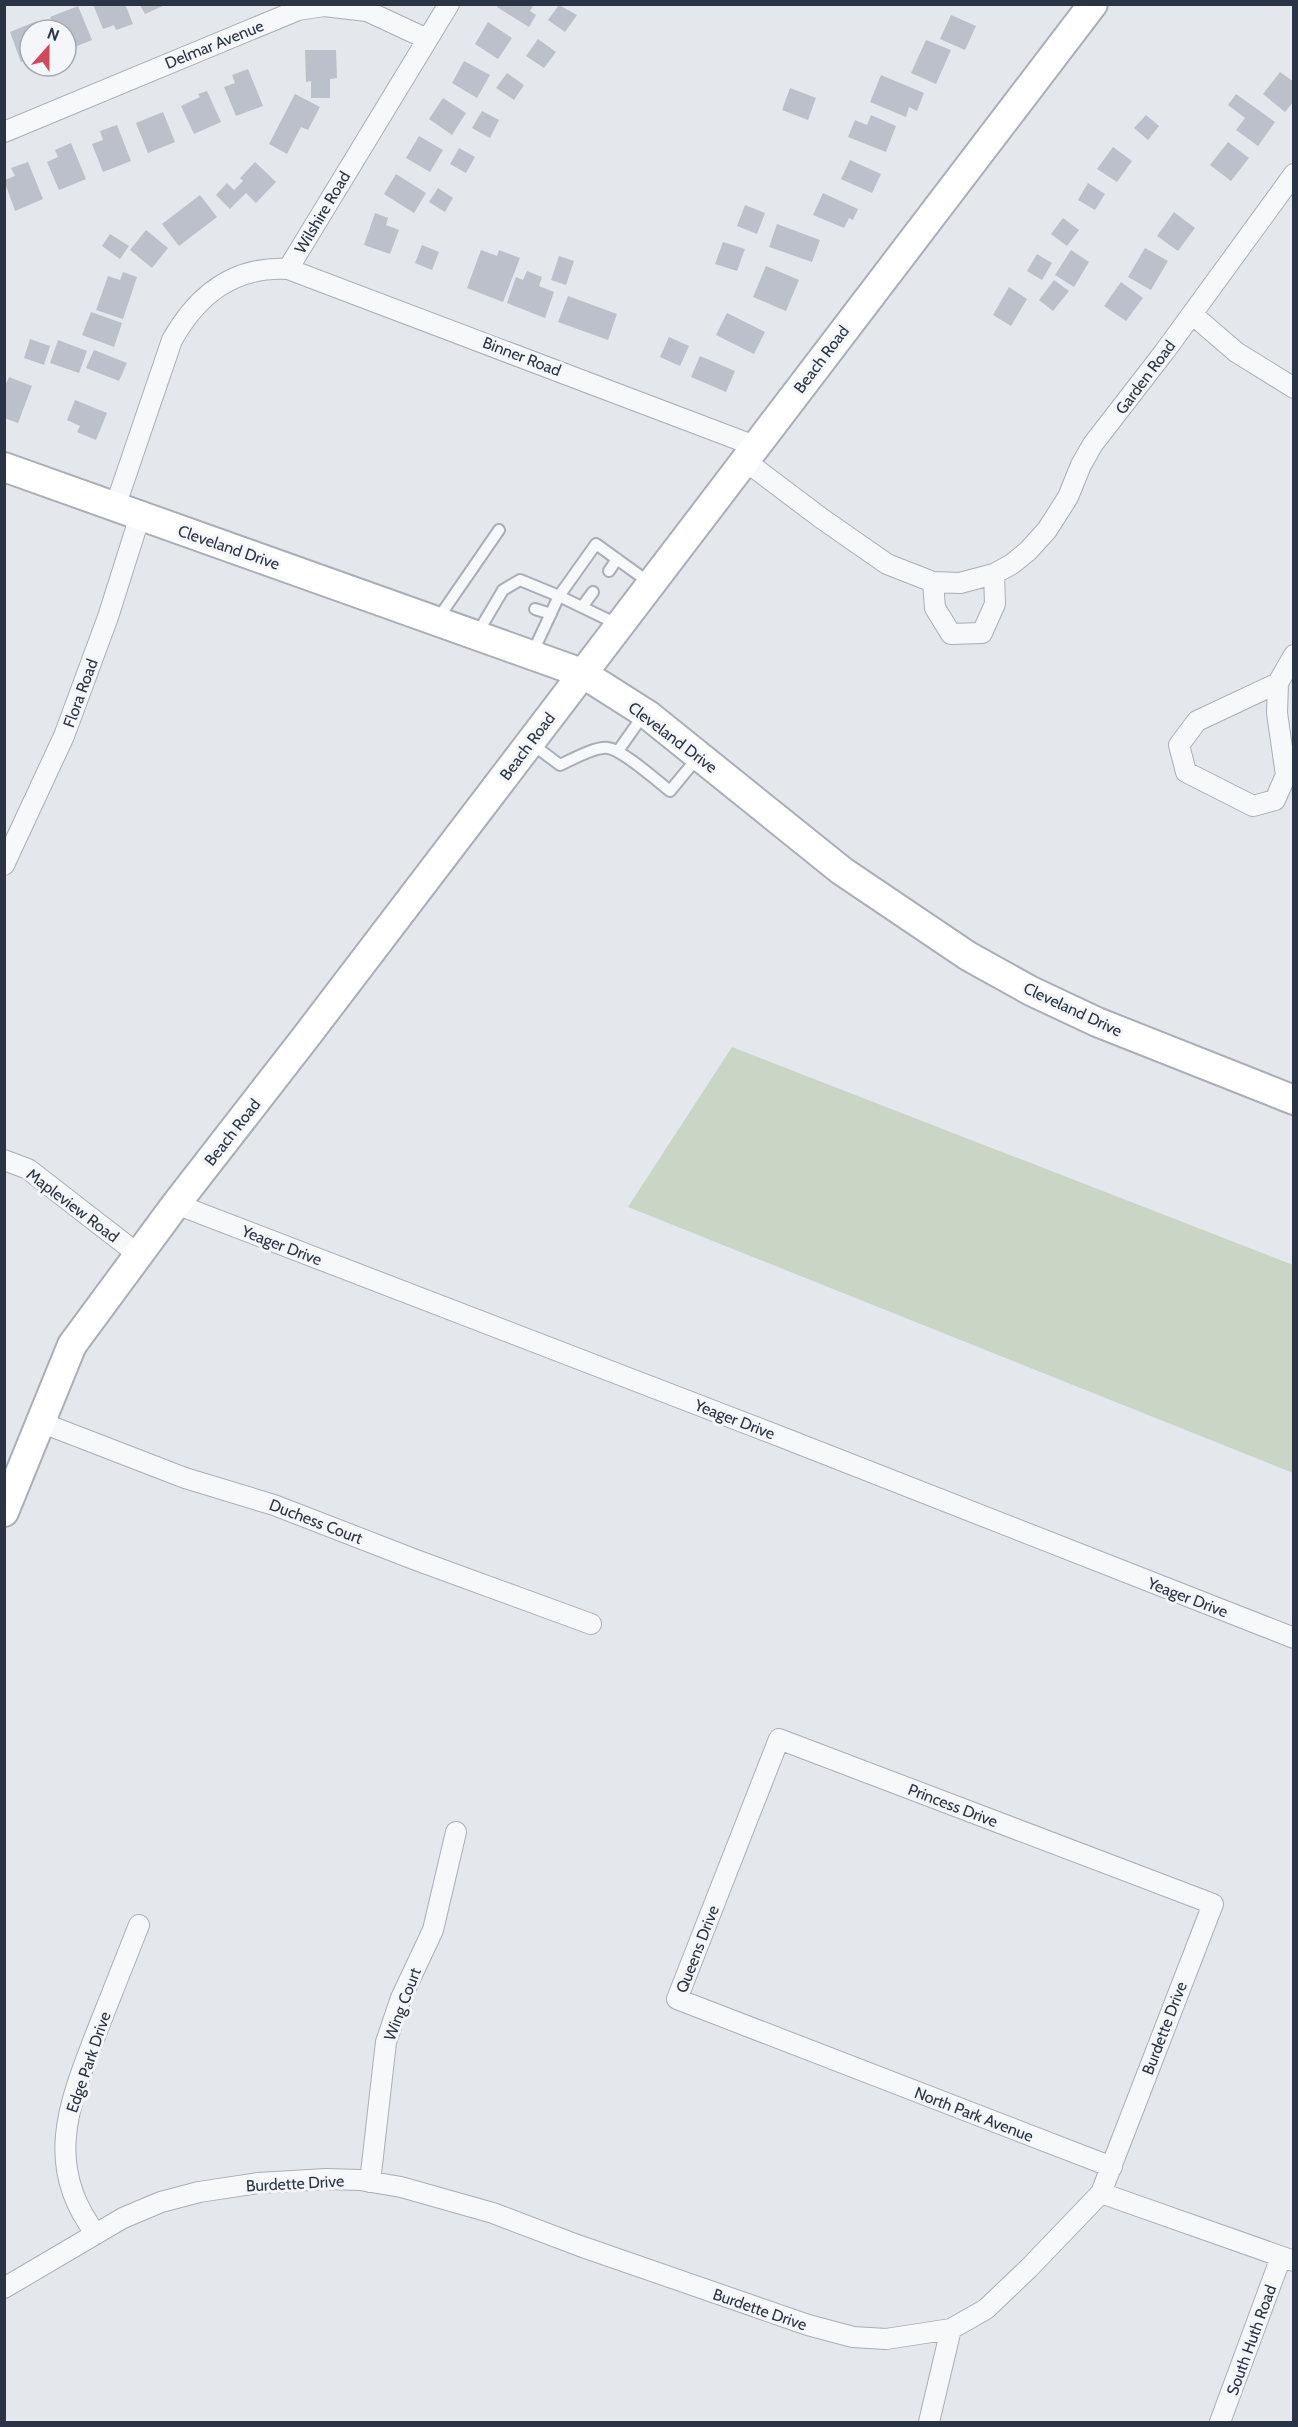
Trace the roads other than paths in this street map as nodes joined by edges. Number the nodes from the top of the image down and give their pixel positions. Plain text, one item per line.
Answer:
1 (449, 4) edge
2 (1093, 4) edge
3 (427, 39) junction
4 (4, 132) edge
5 (1293, 174) edge
6 (288, 269) junction
7 (1192, 314) junction
8 (1293, 388) edge
9 (750, 453) junction
10 (4, 467) edge
11 (128, 511) junction
12 (499, 530) dead end
13 (618, 559) junction
14 (609, 571) dead end
15 (994, 574) junction
16 (933, 582) junction
17 (650, 583) junction
18 (593, 592) dead end
19 (499, 596) junction
20 (559, 596) junction
21 (510, 600) dead end
22 (582, 607) junction
23 (535, 609) dead end
24 (551, 614) junction
25 (436, 620) junction
26 (619, 625) junction
27 (477, 634) junction
28 (531, 654) junction
29 (1293, 655) edge
30 (582, 673) junction
31 (1278, 683) junction
32 (645, 713) junction
33 (529, 742) junction
34 (618, 751) junction
35 (699, 756) junction
36 (4, 865) edge
37 (1293, 1100) edge
38 (4, 1160) edge
39 (176, 1204) junction
40 (139, 1255) junction
41 (40, 1422) junction
42 (4, 1512) edge
43 (591, 1624) dead end
44 (1293, 1638) edge
45 (779, 1739) joint
46 (456, 1832) dead end
47 (1128, 1871) joint
48 (139, 1925) dead end
49 (837, 2062) joint
50 (1112, 2167) junction
51 (370, 2182) junction
52 (1101, 2193) junction
53 (96, 2234) junction
54 (1287, 2259) edge
55 (4, 2288) edge
56 (951, 2329) junction
57 (929, 2422) edge
58 (1220, 2422) edge

1 - 3 street, Wilshire Road
2 - 9 street, Beach Road
3 - 4 street, Delmar Avenue
3 - 6 street, Wilshire Road
5 - 7 street, Garden Road
6 - 9 street, Binner Road
6 - 11 street, Wilshire Road
7 - 8 street
7 - 15 street, Garden Road
9 - 16 street, Garden Road
9 - 17 street, Beach Road
10 - 11 street, Cleveland Drive
11 - 25 street, Cleveland Drive
11 - 36 street, Flora Road
12 - 25 lane
13 - 14 lane
13 - 17 lane
13 - 20 lane
15 - 16 street, Garden Road
15 - 16 street
17 - 26 street, Beach Road
18 - 22 lane
19 - 20 lane
19 - 21 lane
19 - 27 lane
20 - 22 lane
20 - 24 lane
22 - 26 lane
23 - 24 lane
24 - 28 lane
25 - 27 street, Cleveland Drive
26 - 30 street, Beach Road
27 - 28 street, Cleveland Drive
28 - 30 street, Cleveland Drive
29 - 31 street
30 - 32 street, Cleveland Drive
30 - 33 street, Beach Road
31 - 31 street
32 - 34 lane
32 - 35 street, Cleveland Drive
33 - 34 lane
33 - 39 street, Beach Road
34 - 35 lane
35 - 37 street, Cleveland Drive
38 - 40 street, Mapleview Road
39 - 40 street, Beach Road
39 - 44 street, Yeager Drive
40 - 41 street, Beach Road
41 - 42 street, Beach Road
41 - 43 street, Duchess Court
45 - 47 street, Princess Drive
45 - 49 street, Queens Drive
46 - 51 street, Wing Court
47 - 50 street, Burdette Drive
48 - 53 street, Edge Park Drive
49 - 50 street, North Park Avenue
50 - 52 street, Burdette Drive
51 - 53 street, Burdette Drive
51 - 56 street, Burdette Drive
52 - 54 street
52 - 56 street, Burdette Drive
53 - 55 street, Burdette Drive
54 - 58 street, South Huth Road
56 - 57 street

